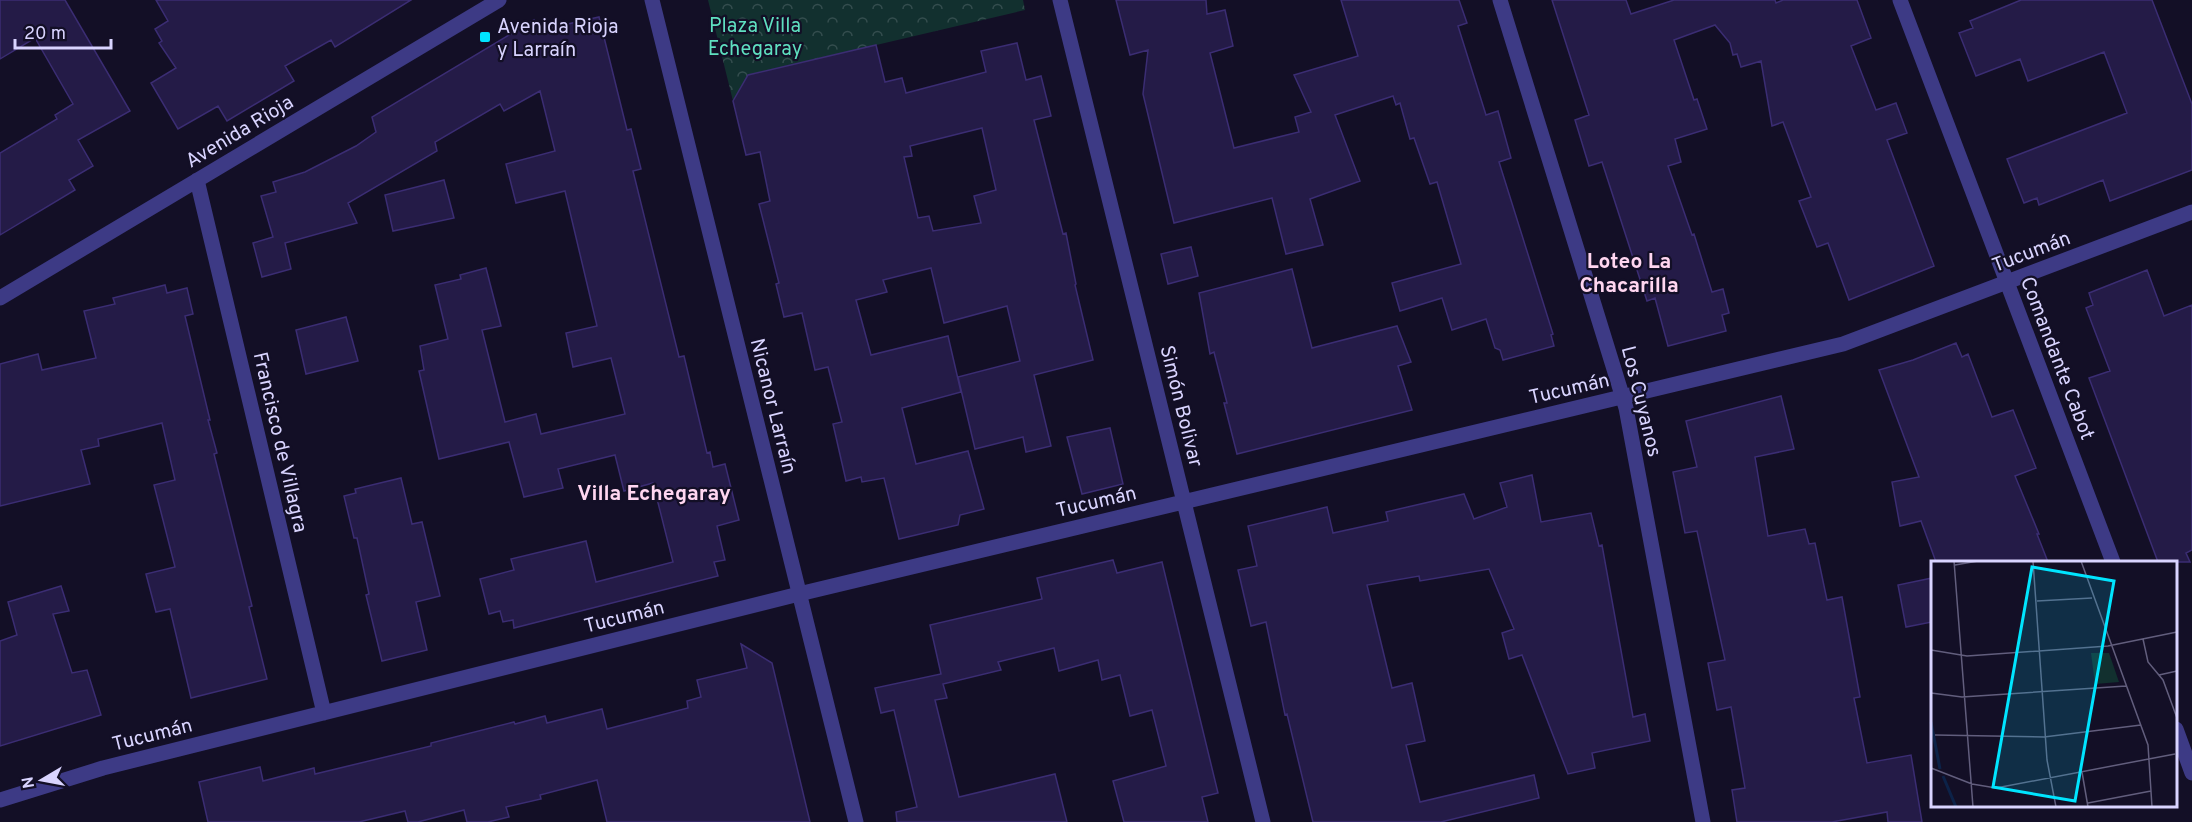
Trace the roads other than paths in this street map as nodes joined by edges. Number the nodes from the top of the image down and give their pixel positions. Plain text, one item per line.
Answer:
1 (499, 0) edge
2 (652, 0) edge
3 (1060, 0) edge
4 (1500, 0) edge
5 (1900, 0) edge
6 (197, 180) junction
7 (2192, 212) edge
8 (2007, 282) junction
9 (0, 298) edge
10 (1623, 397) junction
11 (1184, 502) junction
12 (2113, 561) edge
13 (799, 594) junction
14 (324, 713) junction
15 (2177, 734) edge
16 (2192, 772) edge
17 (0, 800) edge
18 (856, 822) edge
19 (1263, 822) edge
20 (1703, 822) edge

1 - 6 street, Avenida Rioja
2 - 13 street, Nicanor Larraín
3 - 11 street, Simón Bolivar
4 - 10 street, Los Cuyanos
5 - 8 street, Comandante Cabot
6 - 9 street, Avenida Rioja
6 - 14 street, Francisco de Villagra
7 - 8 street, Tucumán
8 - 10 street, Tucumán
8 - 12 street, Comandante Cabot
10 - 11 street, Tucumán
10 - 20 street, Los Cuyanos
11 - 13 street, Tucumán
11 - 19 street, Simón Bolivar
13 - 14 street, Tucumán
13 - 18 street, Nicanor Larraín
14 - 17 street, Tucumán
15 - 16 street

